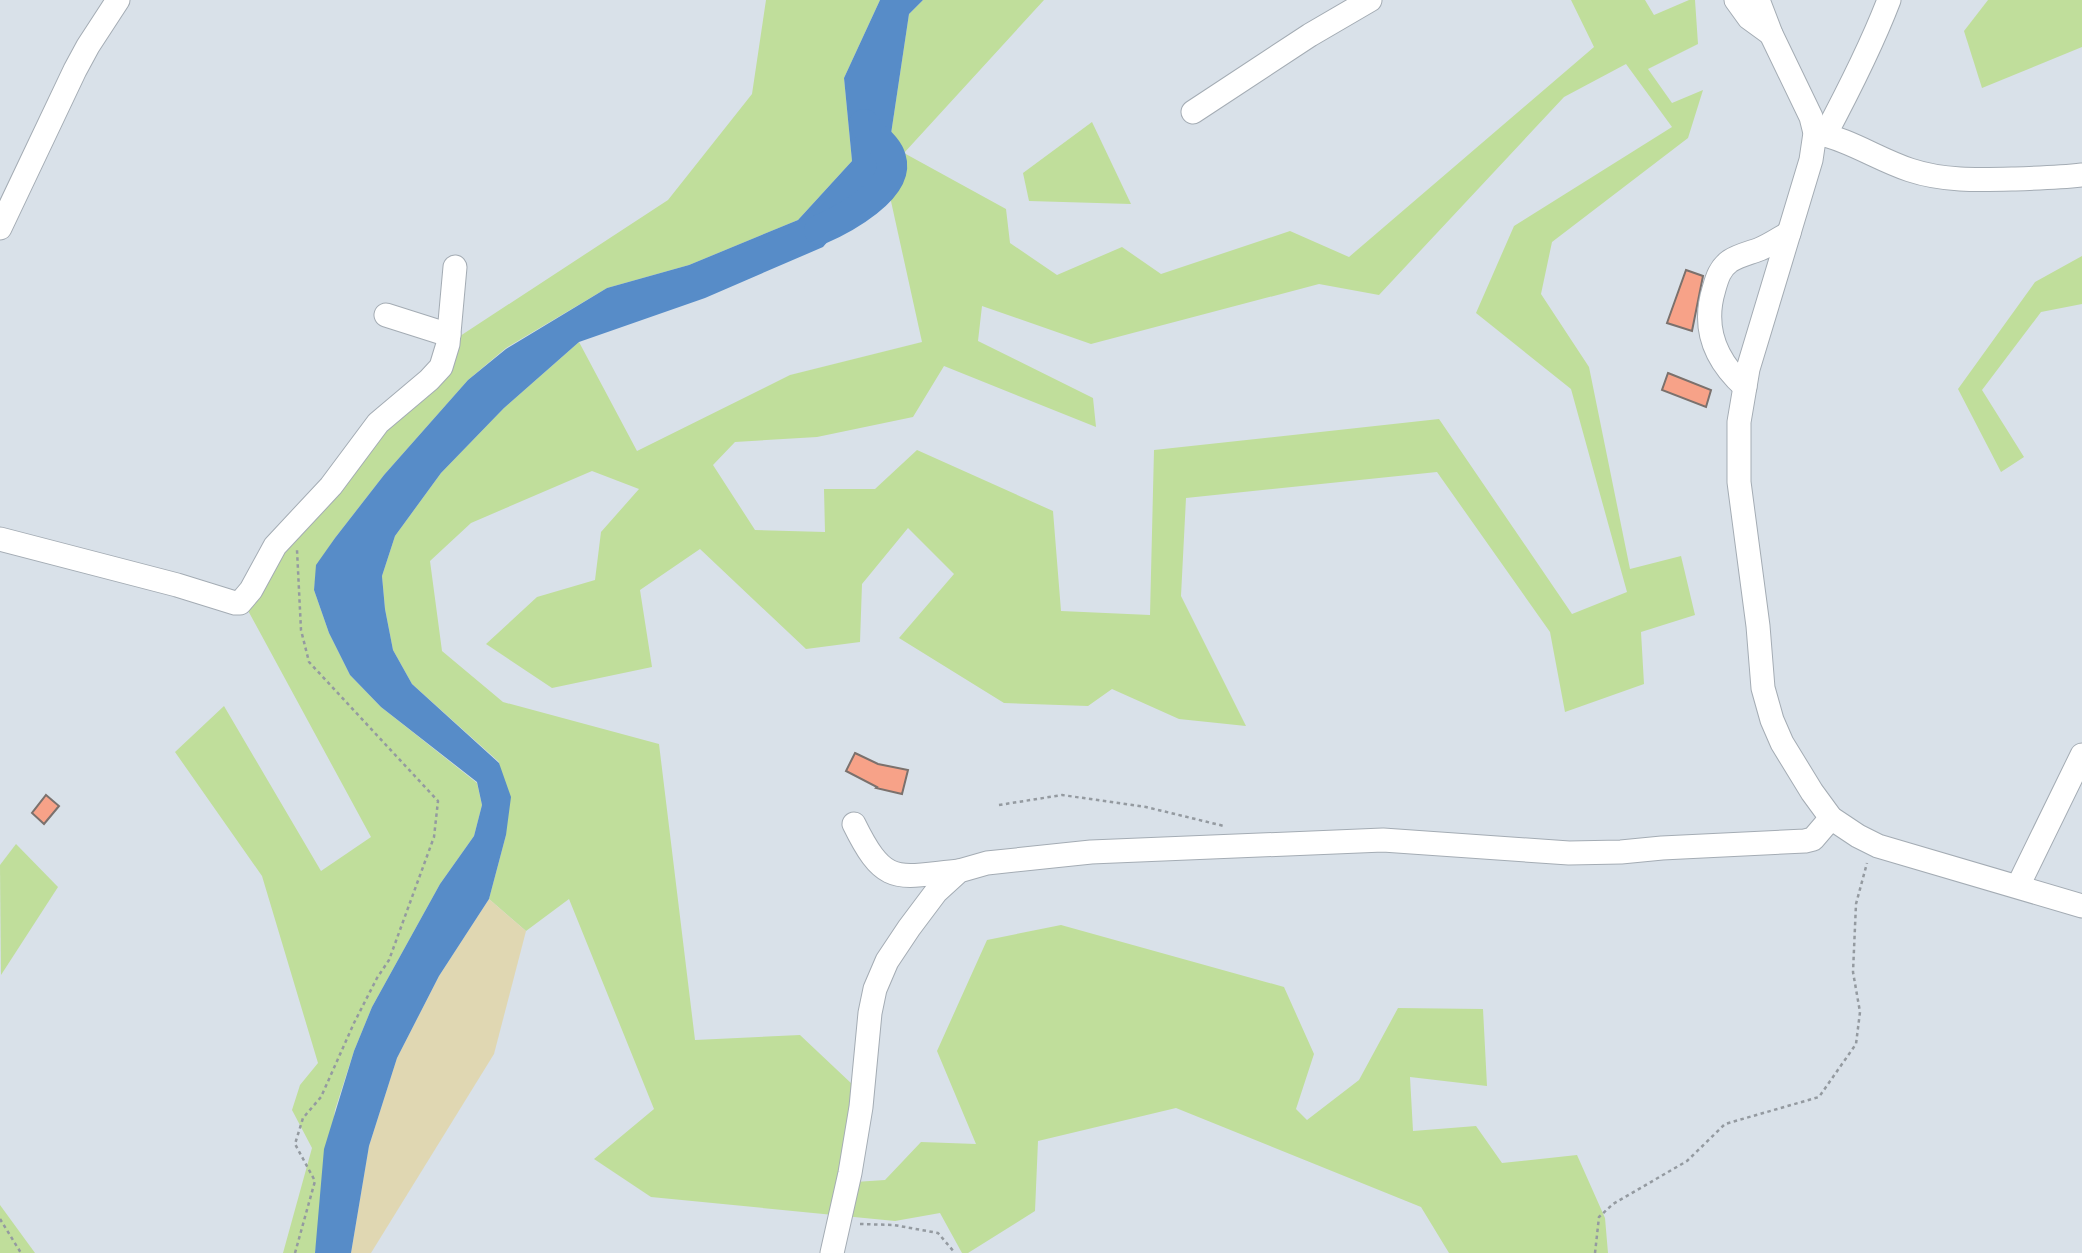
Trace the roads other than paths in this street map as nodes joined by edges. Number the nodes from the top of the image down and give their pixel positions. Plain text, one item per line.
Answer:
1 (118, 0) edge
2 (1370, 0) edge
3 (1736, 0) edge
4 (1758, 0) edge
5 (1889, 0) edge
6 (1771, 34) junction
7 (1193, 112) dead end
8 (1820, 134) junction
9 (2082, 175) edge
10 (0, 228) edge
11 (1789, 233) junction
12 (455, 267) dead end
13 (386, 315) dead end
14 (449, 335) junction
15 (1745, 387) junction
16 (0, 539) edge
17 (2082, 755) edge
18 (1831, 818) junction
19 (853, 824) dead end
20 (959, 871) junction
21 (2018, 886) junction
22 (2082, 906) edge
23 (832, 1253) edge

1 - 10 street
2 - 7 street
3 - 6 street
4 - 6 street
5 - 8 street
6 - 8 street
8 - 9 street
8 - 11 street
11 - 15 street
11 - 15 street
12 - 14 street
13 - 14 street
14 - 16 street
15 - 18 street
17 - 21 street
18 - 20 street
18 - 21 street
19 - 20 street
20 - 23 street
21 - 22 street

